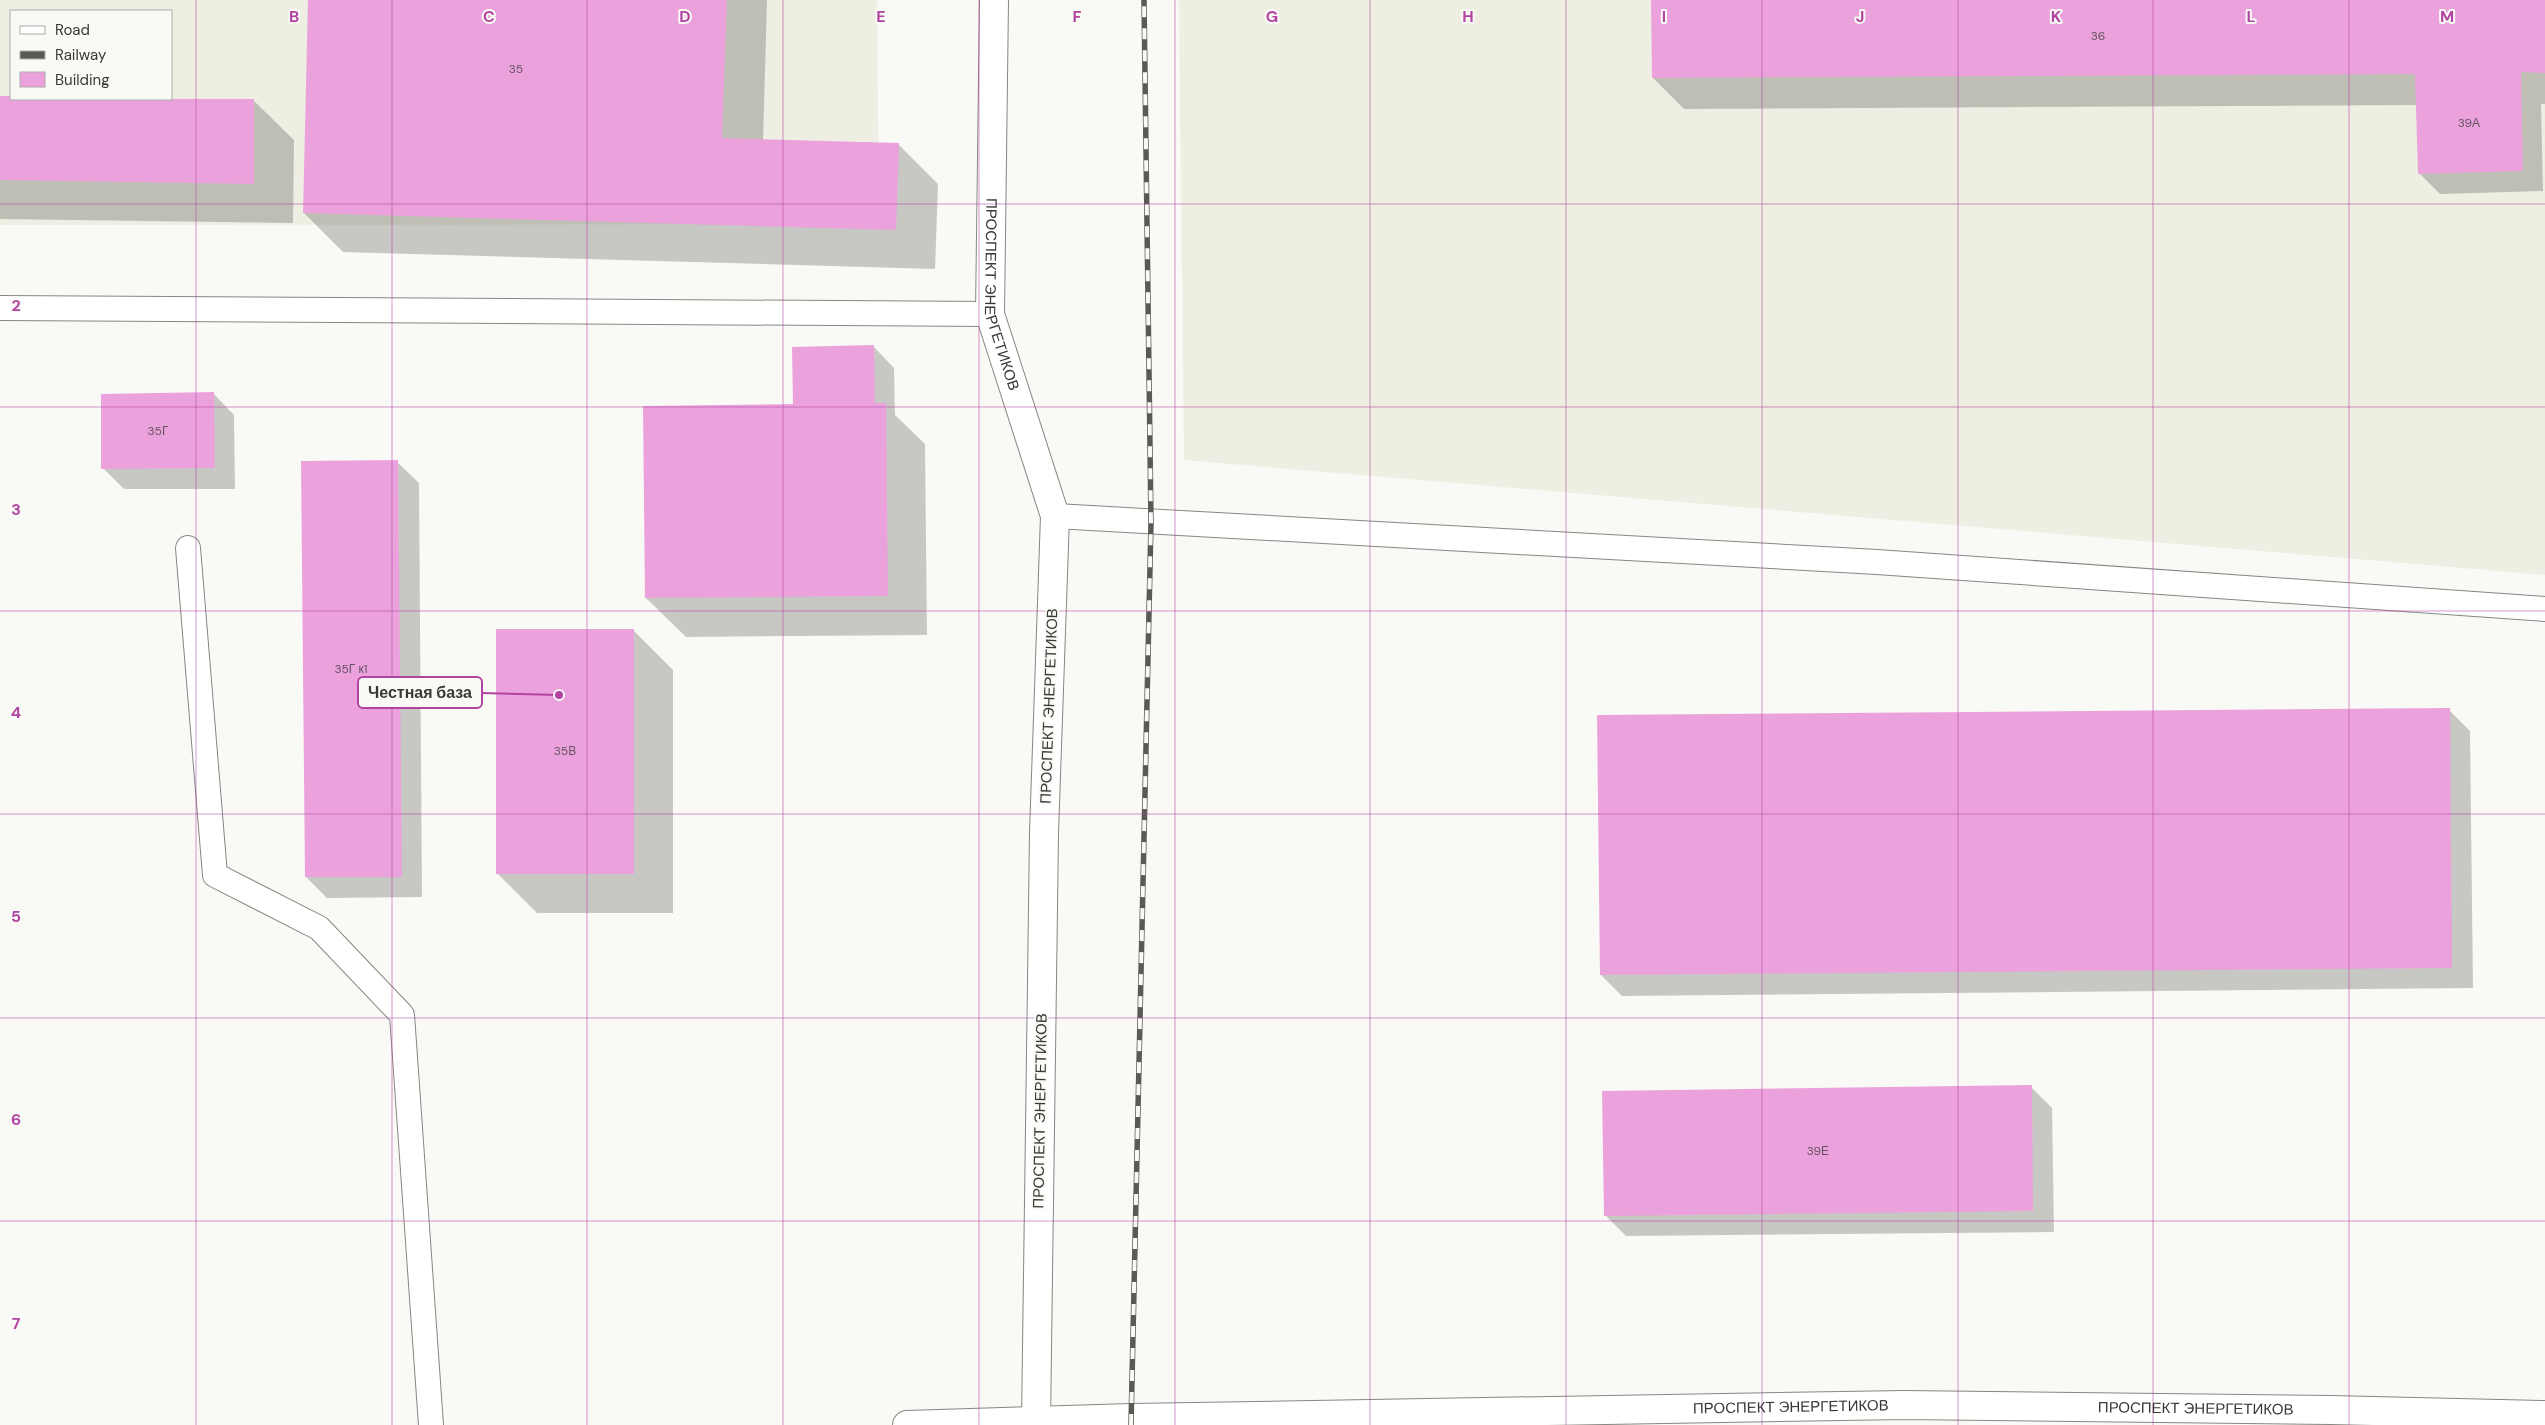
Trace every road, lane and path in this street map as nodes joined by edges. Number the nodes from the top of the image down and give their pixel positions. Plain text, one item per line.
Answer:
1 (994, 0) edge
2 (0, 308) edge
3 (990, 314) junction
4 (1055, 516) junction
5 (188, 548) dead end
6 (2545, 609) edge
7 (2545, 1415) edge
8 (1036, 1424) edge
9 (431, 1425) edge
10 (907, 1425) edge

1 - 3 street, ПРОСПЕКТ ЭНЕРГЕТИКОВ
2 - 3 lane
3 - 4 street, ПРОСПЕКТ ЭНЕРГЕТИКОВ
4 - 6 lane
4 - 8 street, ПРОСПЕКТ ЭНЕРГЕТИКОВ
5 - 9 lane
7 - 8 street, ПРОСПЕКТ ЭНЕРГЕТИКОВ
8 - 10 street, ПРОСПЕКТ ЭНЕРГЕТИКОВ

